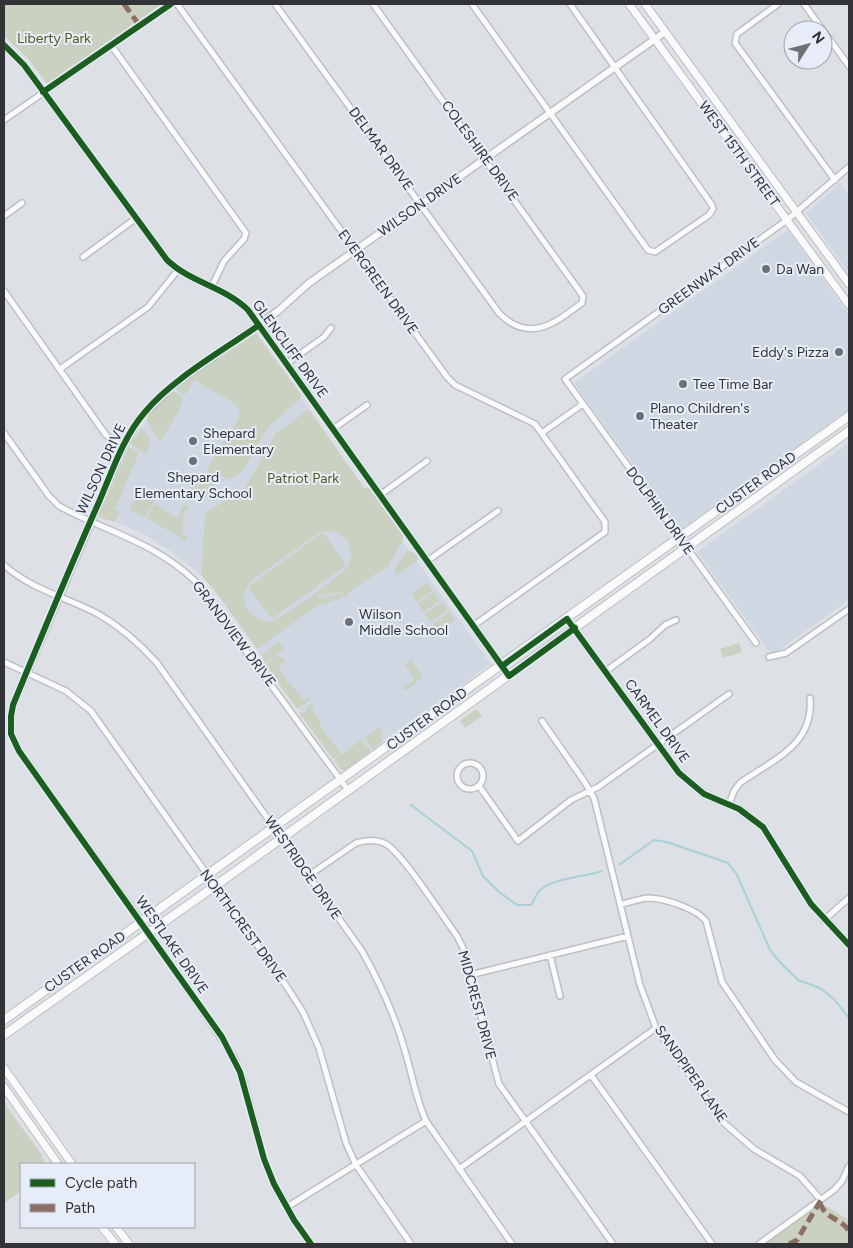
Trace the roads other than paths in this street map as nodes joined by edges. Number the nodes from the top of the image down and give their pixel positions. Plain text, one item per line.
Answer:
1 (170, 4) edge
2 (177, 4) edge
3 (275, 4) edge
4 (373, 4) edge
5 (472, 4) edge
6 (570, 4) edge
7 (629, 4) edge
8 (646, 4) edge
9 (778, 4) edge
10 (804, 4) edge
11 (635, 12) junction
12 (665, 32) junction
13 (655, 39) junction
14 (4, 45) edge
15 (111, 45) junction
16 (849, 66) edge
17 (616, 67) junction
18 (44, 92) junction
19 (552, 113) junction
20 (4, 120) edge
21 (486, 159) junction
22 (849, 167) edge
23 (834, 180) junction
24 (22, 203) dead end
25 (421, 205) junction
26 (796, 212) junction
27 (4, 216) edge
28 (135, 219) junction
29 (787, 220) junction
30 (356, 249) junction
31 (83, 257) dead end
32 (178, 270) junction
33 (849, 284) edge
34 (212, 286) junction
35 (4, 291) edge
36 (584, 301) joint
37 (849, 305) edge
38 (259, 325) junction
39 (331, 328) dead end
40 (286, 364) junction
41 (60, 369) junction
42 (565, 379) joint
43 (583, 404) junction
44 (367, 405) dead end
45 (849, 416) edge
46 (333, 429) junction
47 (829, 430) junction
48 (849, 431) edge
49 (4, 432) edge
50 (543, 432) junction
51 (836, 440) junction
52 (123, 447) junction
53 (427, 461) dead end
54 (752, 486) junction
55 (380, 495) junction
56 (759, 495) junction
57 (498, 510) dead end
58 (90, 521) junction
59 (679, 538) junction
60 (686, 548) junction
61 (427, 561) junction
62 (4, 565) edge
63 (59, 597) junction
64 (849, 609) edge
65 (568, 619) junction
66 (676, 620) dead end
67 (473, 626) junction
68 (574, 628) junction
69 (756, 642) dead end
70 (769, 657) dead end
71 (4, 662) edge
72 (502, 666) junction
73 (606, 671) junction
74 (27, 672) junction
75 (509, 676) junction
76 (729, 694) dead end
77 (810, 698) dead end
78 (542, 720) dead end
79 (658, 745) junction
80 (341, 780) junction
81 (479, 786) junction
82 (348, 790) junction
83 (591, 791) junction
84 (729, 805) junction
85 (274, 828) junction
86 (281, 838) junction
87 (208, 876) junction
88 (308, 876) junction
89 (215, 886) junction
90 (849, 898) edge
91 (620, 905) junction
92 (824, 920) junction
93 (141, 922) junction
94 (149, 933) junction
95 (628, 936) junction
96 (849, 945) edge
97 (550, 955) junction
98 (470, 975) junction
99 (560, 996) dead end
100 (4, 1020) edge
101 (656, 1028) junction
102 (4, 1035) edge
103 (4, 1068) edge
104 (591, 1075) junction
105 (4, 1087) edge
106 (849, 1112) edge
107 (426, 1121) junction
108 (525, 1121) junction
109 (57, 1163) edge
110 (71, 1163) edge
111 (356, 1165) junction
112 (849, 1166) edge
113 (459, 1169) junction
114 (821, 1200) junction
115 (287, 1207) junction
116 (103, 1228) edge
117 (117, 1228) edge
118 (115, 1244) edge
119 (129, 1244) edge
120 (311, 1244) edge
121 (411, 1244) edge
122 (512, 1244) edge
123 (613, 1244) edge
124 (712, 1244) edge
125 (759, 1244) edge

1 - 15 street
2 - 30 street, EVERGREEN DRIVE
3 - 25 street, DELMAR DRIVE
4 - 21 street, COLESHIRE DRIVE
5 - 19 street
6 - 17 street
7 - 11 main road, WEST 15TH STREET
8 - 11 street
8 - 12 main road, WEST 15TH STREET
9 - 23 street
10 - 16 street
11 - 13 main road, WEST 15TH STREET
12 - 13 street, WILSON DRIVE
12 - 26 main road, WEST 15TH STREET
13 - 17 street, WILSON DRIVE
13 - 29 main road, WEST 15TH STREET
14 - 18 street, GLENCLIFF DRIVE
15 - 18 street
15 - 34 street
17 - 19 street, WILSON DRIVE
17 - 19 street
18 - 20 street
18 - 28 street, GLENCLIFF DRIVE
19 - 21 street, WILSON DRIVE
21 - 25 street, WILSON DRIVE
21 - 36 street, COLESHIRE DRIVE
22 - 23 street, GREENWAY DRIVE
23 - 26 street, GREENWAY DRIVE
24 - 27 street
25 - 30 street, WILSON DRIVE
25 - 36 street, DELMAR DRIVE
26 - 29 street, GREENWAY DRIVE
26 - 33 main road, WEST 15TH STREET
28 - 31 street
28 - 32 street, GLENCLIFF DRIVE
29 - 37 main road, WEST 15TH STREET
29 - 42 street, GREENWAY DRIVE
30 - 38 street, WILSON DRIVE
30 - 50 street, EVERGREEN DRIVE
32 - 34 street, GLENCLIFF DRIVE
32 - 41 street
34 - 38 street, GLENCLIFF DRIVE
35 - 41 street
38 - 40 street, GLENCLIFF DRIVE
38 - 52 street, WILSON DRIVE
39 - 40 street
40 - 46 street, GLENCLIFF DRIVE
41 - 52 street
42 - 43 street, DOLPHIN DRIVE
43 - 50 street
43 - 59 street, DOLPHIN DRIVE
44 - 46 street
45 - 47 main road, CUSTER ROAD
46 - 55 street, GLENCLIFF DRIVE
47 - 51 main road
47 - 54 main road, CUSTER ROAD
48 - 51 main road, CUSTER ROAD
49 - 58 street, GRANDVIEW DRIVE
50 - 67 street, EVERGREEN DRIVE
51 - 56 main road, CUSTER ROAD
52 - 58 street, WILSON DRIVE
53 - 55 street
54 - 56 main road
54 - 59 main road, CUSTER ROAD
55 - 61 street, GLENCLIFF DRIVE
56 - 60 main road, CUSTER ROAD
57 - 61 street
58 - 63 street, WILSON DRIVE
58 - 80 street, GRANDVIEW DRIVE
59 - 60 street, DOLPHIN DRIVE
59 - 65 main road, CUSTER ROAD
60 - 68 main road, CUSTER ROAD
60 - 69 street, DOLPHIN DRIVE
61 - 67 street, GLENCLIFF DRIVE
62 - 63 street, WESTRIDGE DRIVE
63 - 74 street, WILSON DRIVE
63 - 85 street, WESTRIDGE DRIVE
64 - 70 street
65 - 68 street, CARMEL DRIVE
65 - 72 main road, CUSTER ROAD
66 - 73 street
67 - 72 street, GLENCLIFF DRIVE
68 - 73 street, CARMEL DRIVE
68 - 75 main road, CUSTER ROAD
71 - 74 street, NORTHCREST DRIVE
72 - 75 street, GLENCLIFF DRIVE
72 - 80 main road, CUSTER ROAD
73 - 79 street, CARMEL DRIVE
74 - 87 street, NORTHCREST DRIVE
74 - 93 street, WESTLAKE DRIVE
75 - 82 main road, CUSTER ROAD
76 - 79 street
77 - 84 street
78 - 83 street
79 - 83 street
79 - 84 street, CARMEL DRIVE
80 - 82 street, GRANDVIEW DRIVE
80 - 85 main road, CUSTER ROAD
81 - 81 street
81 - 83 street
82 - 86 main road, CUSTER ROAD
83 - 91 street, SANDPIPER LANE
84 - 92 street, CARMEL DRIVE
85 - 86 street, WESTRIDGE DRIVE
85 - 87 main road, CUSTER ROAD
86 - 88 street, WESTRIDGE DRIVE
86 - 89 main road, CUSTER ROAD
87 - 89 street, NORTHCREST DRIVE
87 - 93 main road, CUSTER ROAD
88 - 98 street, MIDCREST DRIVE
88 - 107 street, WESTRIDGE DRIVE
89 - 94 main road, CUSTER ROAD
89 - 111 street, NORTHCREST DRIVE
90 - 92 street
91 - 95 street, SANDPIPER LANE
91 - 106 street
92 - 96 street, CARMEL DRIVE
93 - 94 street, WESTLAKE DRIVE
93 - 100 main road, CUSTER ROAD
94 - 102 main road, CUSTER ROAD
94 - 115 street, WESTLAKE DRIVE
95 - 97 street
95 - 101 street, SANDPIPER LANE
97 - 98 street
97 - 99 street
98 - 108 street, MIDCREST DRIVE
101 - 104 street
101 - 114 street, SANDPIPER LANE
103 - 110 main road
104 - 108 street
104 - 124 street
105 - 109 main road
107 - 111 street
107 - 113 street, WESTRIDGE DRIVE
108 - 113 street
108 - 123 street, MIDCREST DRIVE
111 - 115 street
111 - 121 street, NORTHCREST DRIVE
112 - 114 street
113 - 122 street, WESTRIDGE DRIVE
114 - 125 street
115 - 120 street, WESTLAKE DRIVE
116 - 118 main road
117 - 119 main road

